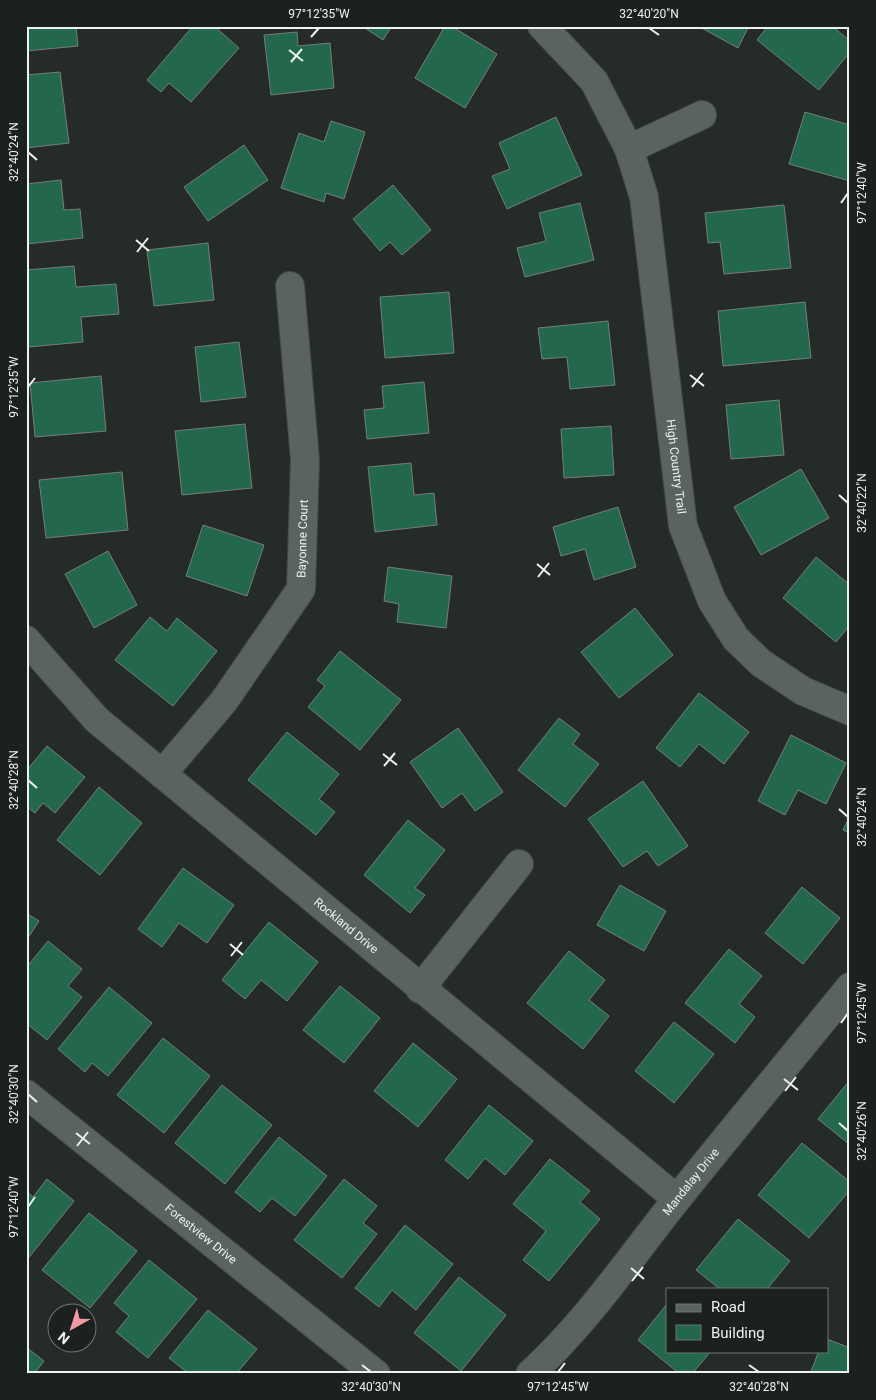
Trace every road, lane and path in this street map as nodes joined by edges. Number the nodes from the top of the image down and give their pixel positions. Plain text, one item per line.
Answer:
1 (542, 26) edge
2 (702, 115) dead end
3 (629, 149) junction
4 (290, 286) dead end
5 (26, 640) edge
6 (850, 711) edge
7 (162, 774) junction
8 (519, 864) dead end
9 (850, 987) edge
10 (420, 989) junction
11 (26, 1094) edge
12 (677, 1199) junction
13 (376, 1374) edge
14 (530, 1374) edge

1 - 3 street, High Country Trail
2 - 3 street
3 - 6 street, High Country Trail
4 - 7 street, Bayonne Court
5 - 7 street, Rockland Drive
7 - 10 street, Rockland Drive
8 - 10 street
9 - 12 street, Mandalay Drive
10 - 12 street, Rockland Drive
11 - 13 street, Forestview Drive
12 - 14 street, Mandalay Drive

